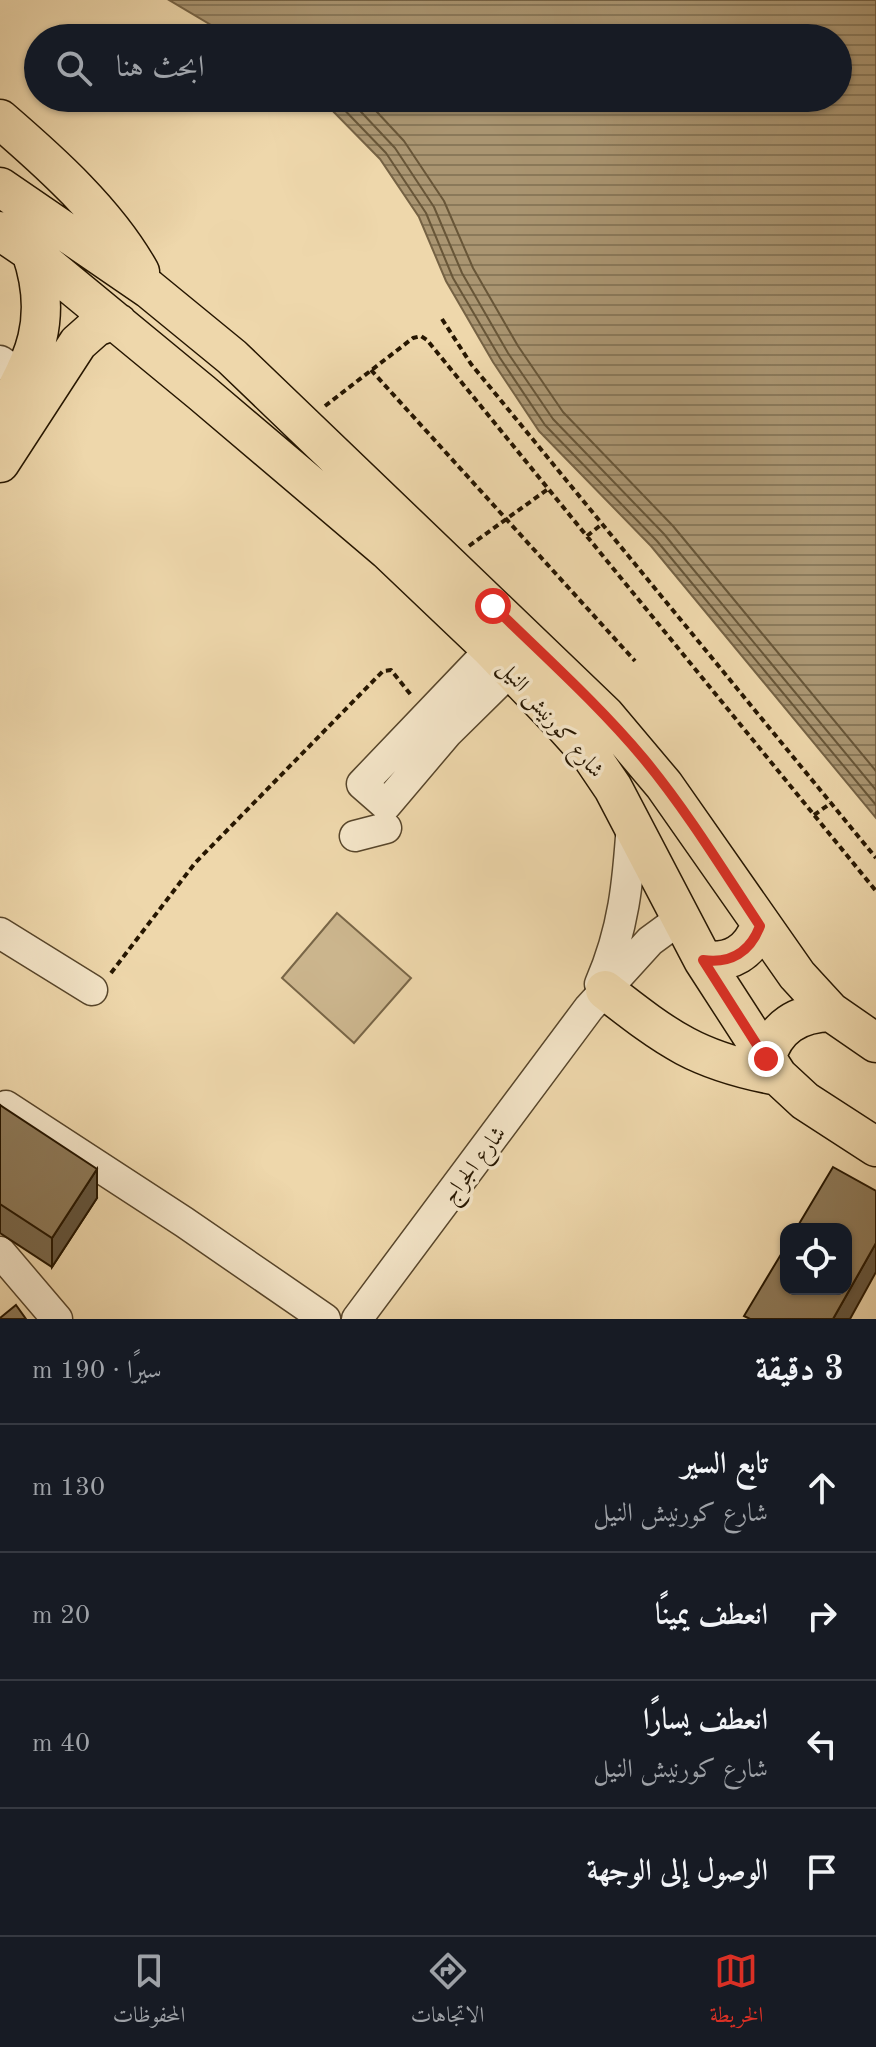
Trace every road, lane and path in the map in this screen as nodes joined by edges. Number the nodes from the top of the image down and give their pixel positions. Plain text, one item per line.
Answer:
1 (0, 119) edge
2 (0, 187) edge
3 (15, 241) edge
4 (149, 289) junction
5 (442, 319) dead end
6 (118, 323) junction
7 (232, 357) junction
8 (12, 370) edge
9 (371, 370) junction
10 (202, 393) junction
11 (0, 418) edge
12 (303, 424) junction
13 (0, 463) edge
14 (548, 489) junction
15 (506, 519) junction
16 (602, 524) junction
17 (587, 536) junction
18 (448, 562) junction
19 (501, 660) junction
20 (635, 661) dead end
21 (437, 724) joint
22 (831, 803) junction
23 (814, 815) junction
24 (632, 823) junction
25 (386, 828) dead end
26 (355, 836) dead end
27 (876, 858) edge
28 (876, 891) edge
29 (680, 919) junction
30 (760, 926) junction
31 (0, 933) edge
32 (703, 960) junction
33 (92, 990) joint
34 (597, 999) junction
35 (831, 1012) junction
36 (876, 1043) edge
37 (772, 1068) junction
38 (6, 1106) edge
39 (876, 1147) edge
40 (0, 1252) edge
41 (57, 1319) edge
42 (325, 1319) edge
43 (357, 1319) edge

1 - 4 main road, شارع كورنيش النيل
2 - 4 main road, شارع كورنيش النيل
3 - 6 main road, شارع كورنيش النيل
3 - 8 main road
4 - 7 main road, شارع كورنيش النيل
5 - 16 path
6 - 10 main road, شارع كورنيش النيل
6 - 13 main road
7 - 10 main road
7 - 12 main road, شارع كورنيش النيل
8 - 11 main road
9 - 12 path
9 - 14 path
9 - 15 path
10 - 19 main road, شارع كورنيش النيل
12 - 18 main road, شارع كورنيش النيل
14 - 15 path
14 - 17 path
15 - 18 path
15 - 20 path
16 - 17 path
16 - 22 path
17 - 23 path
18 - 30 main road, شارع كورنيش النيل
19 - 21 street
19 - 24 main road, شارع كورنيش النيل
21 - 33 path
22 - 23 path
22 - 27 path
23 - 28 path
24 - 29 main road, شارع كورنيش النيل
24 - 34 street, شارع الجراج
25 - 26 street
29 - 32 main road, شارع كورنيش النيل
29 - 34 street, شارع الجراج
30 - 32 main road
30 - 35 main road, شارع كورنيش النيل
31 - 33 street
32 - 37 main road, شارع كورنيش النيل
34 - 37 main road
34 - 43 street, شارع الجراج
35 - 36 main road, شارع كورنيش النيل
35 - 37 main road
37 - 39 main road, شارع كورنيش النيل
38 - 42 street
40 - 41 street

